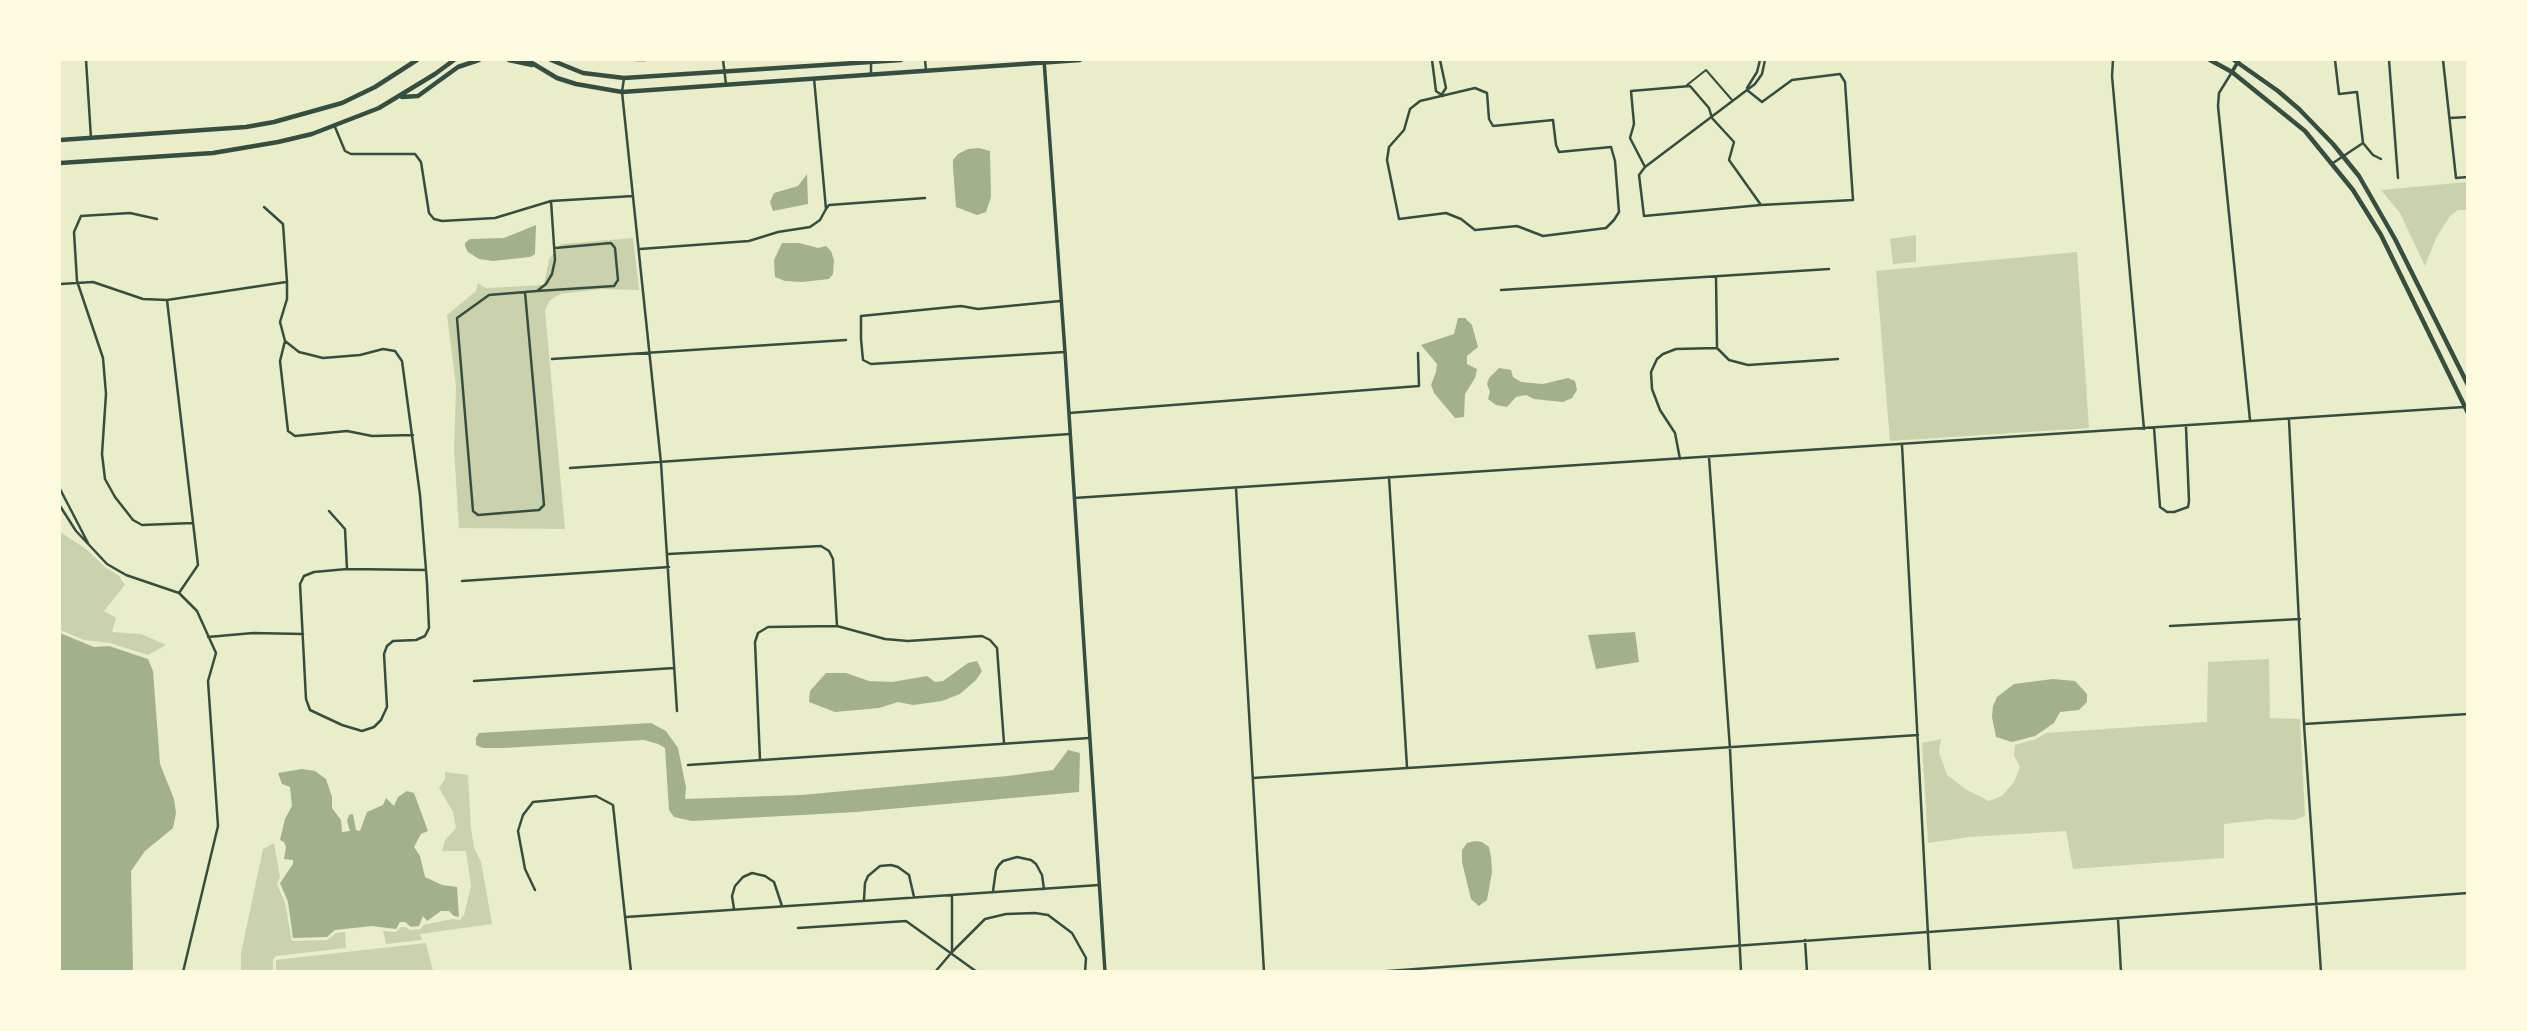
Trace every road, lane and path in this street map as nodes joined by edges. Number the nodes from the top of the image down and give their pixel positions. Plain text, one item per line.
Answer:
1 (86, 60) edge
2 (417, 60) edge
3 (454, 60) edge
4 (479, 60) edge
5 (509, 60) edge
6 (527, 60) edge
7 (551, 60) edge
8 (636, 60) edge
9 (645, 60) edge
10 (723, 60) edge
11 (901, 60) edge
12 (925, 60) edge
13 (1080, 60) edge
14 (1432, 60) edge
15 (1440, 60) edge
16 (1760, 60) edge
17 (1765, 60) edge
18 (2113, 60) edge
19 (2210, 60) edge
20 (2237, 60) edge
21 (2335, 60) edge
22 (2389, 60) edge
23 (2443, 60) edge
24 (871, 61) edge
25 (1044, 61) edge
26 (536, 66) junction
27 (926, 70) junction
28 (725, 72) junction
29 (2232, 72) junction
30 (872, 74) junction
31 (624, 78) junction
32 (814, 78) junction
33 (726, 84) junction
34 (1685, 87) junction
35 (1747, 90) junction
36 (622, 92) junction
37 (1443, 95) junction
38 (401, 97) junction
39 (1733, 101) junction
40 (2468, 117) edge
41 (1712, 118) junction
42 (2449, 118) junction
43 (335, 127) junction
44 (91, 138) junction
45 (60, 140) edge
46 (2362, 143) junction
47 (2343, 156) junction
48 (2381, 159) dead end
49 (60, 163) edge
50 (2332, 164) junction
51 (1645, 167) junction
52 (2468, 177) edge
53 (2398, 178) dead end
54 (633, 195) junction
55 (925, 198) dead end
56 (551, 201) junction
57 (1761, 205) junction
58 (264, 207) dead end
59 (826, 209) junction
60 (158, 219) dead end
61 (554, 248) junction
62 (639, 249) junction
63 (1829, 269) dead end
64 (1716, 277) junction
65 (77, 281) junction
66 (287, 282) junction
67 (60, 284) edge
68 (1501, 290) dead end
69 (525, 292) junction
70 (537, 292) junction
71 (167, 300) junction
72 (1060, 300) junction
73 (846, 340) dead end
74 (285, 341) junction
75 (1717, 348) junction
76 (648, 352) junction
77 (1065, 352) junction
78 (1419, 353) dead end
79 (552, 359) dead end
80 (1838, 359) dead end
81 (2468, 385) edge
82 (2467, 409) edge
83 (1069, 413) junction
84 (2289, 419) junction
85 (2250, 421) junction
86 (2186, 427) junction
87 (2154, 428) junction
88 (2144, 429) junction
89 (1070, 434) junction
90 (413, 435) junction
91 (1902, 445) junction
92 (1709, 457) junction
93 (1680, 459) junction
94 (661, 463) junction
95 (570, 468) dead end
96 (1389, 477) junction
97 (1236, 488) junction
98 (60, 489) edge
99 (1073, 498) junction
100 (60, 506) edge
101 (329, 511) dead end
102 (193, 523) junction
103 (89, 546) junction
104 (668, 554) junction
105 (669, 567) junction
106 (347, 569) junction
107 (426, 569) junction
108 (462, 581) dead end
109 (179, 593) junction
110 (2300, 619) junction
111 (837, 626) junction
112 (2170, 626) dead end
113 (303, 634) junction
114 (208, 636) junction
115 (674, 668) junction
116 (474, 681) dead end
117 (677, 711) dead end
118 (2468, 714) edge
119 (2304, 724) junction
120 (1918, 735) junction
121 (1089, 738) junction
122 (1004, 743) junction
123 (1730, 748) junction
124 (760, 760) junction
125 (688, 765) dead end
126 (1407, 767) junction
127 (1253, 778) junction
128 (1099, 885) junction
129 (1044, 889) junction
130 (535, 890) dead end
131 (993, 892) junction
132 (2468, 893) edge
133 (952, 895) junction
134 (914, 897) junction
135 (864, 900) junction
136 (2315, 904) junction
137 (782, 906) junction
138 (734, 909) junction
139 (626, 917) junction
140 (2118, 919) junction
141 (798, 928) dead end
142 (1926, 931) junction
143 (1805, 940) junction
144 (1738, 944) junction
145 (952, 952) junction
146 (1422, 970) edge
147 (183, 971) edge
148 (631, 971) edge
149 (935, 971) edge
150 (977, 971) edge
151 (1085, 971) edge
152 (1105, 971) edge
153 (1264, 971) edge
154 (1374, 971) edge
155 (1741, 971) edge
156 (1808, 971) edge
157 (1930, 971) edge
158 (2121, 971) edge
159 (2321, 971) edge

1 - 44 street
2 - 44 main road
3 - 38 main road
4 - 38 main road
5 - 26 main road
6 - 26 main road
7 - 31 main road
8 - 9 street
10 - 28 street
11 - 24 main road
12 - 27 street
13 - 25 main road
14 - 37 street
15 - 37 street
16 - 35 street
17 - 35 street
18 - 88 street
19 - 29 main road
20 - 29 street
20 - 47 main road
21 - 46 street
22 - 53 street
23 - 42 street
24 - 28 main road
24 - 30 street
25 - 27 main road
25 - 72 street
26 - 36 main road
27 - 30 main road
28 - 31 main road
28 - 33 street
29 - 50 main road
29 - 85 street
30 - 32 main road
31 - 36 street
32 - 33 main road
32 - 59 street
33 - 36 main road
34 - 39 lane
34 - 41 street
34 - 51 street
35 - 39 street
35 - 57 street
36 - 54 street
37 - 37 street
38 - 43 main road
39 - 41 street
40 - 42 street
41 - 51 street
41 - 57 street
42 - 52 street
43 - 49 main road
43 - 56 street
44 - 45 main road
46 - 47 street
46 - 48 street
47 - 50 street
47 - 81 main road
50 - 82 main road
51 - 57 street
54 - 56 street
54 - 62 street
55 - 59 street
56 - 61 street
58 - 66 street
59 - 62 street
60 - 65 street
61 - 70 street
61 - 70 street
62 - 76 street
63 - 64 street
64 - 68 street
64 - 75 street
65 - 67 street
65 - 71 street
65 - 102 street
66 - 71 street
66 - 74 street
69 - 69 street
69 - 70 street
71 - 102 street
72 - 77 street
72 - 77 street
73 - 76 street
74 - 90 street
74 - 90 street
75 - 80 street
75 - 93 street
76 - 79 street
76 - 94 street
77 - 83 street
78 - 83 street
82 - 84 street
83 - 89 street
84 - 85 street
84 - 110 street
85 - 86 street
86 - 87 street
86 - 87 street
87 - 88 street
88 - 91 street
89 - 94 street
89 - 99 street
90 - 107 street
91 - 92 street
91 - 120 street
92 - 93 street
92 - 123 street
93 - 96 street
94 - 95 street
94 - 104 street
96 - 97 street
96 - 126 street
97 - 99 street
97 - 127 street
98 - 103 street
99 - 121 street
100 - 103 street
101 - 106 street
102 - 109 street
103 - 109 street
104 - 105 street
104 - 111 street
105 - 108 street
105 - 115 street
106 - 107 street
106 - 113 street
107 - 113 street
109 - 114 street
110 - 112 street
110 - 119 street
111 - 122 street
111 - 124 street
113 - 114 street
114 - 147 street
115 - 116 street
115 - 117 street
118 - 119 street
119 - 136 street
120 - 123 street
120 - 142 street
121 - 122 street
121 - 128 street
122 - 124 street
123 - 126 street
123 - 144 street
124 - 125 street
126 - 127 street
127 - 153 street
128 - 129 street
128 - 152 street
129 - 131 street
129 - 131 street
130 - 139 street
131 - 133 street
132 - 136 street
133 - 134 street
133 - 145 street
134 - 135 street
134 - 135 street
135 - 137 street
136 - 140 street
136 - 159 street
137 - 138 street
137 - 138 street
138 - 139 street
139 - 148 street
140 - 142 street
140 - 158 street
141 - 145 street
142 - 143 street
142 - 157 street
143 - 144 street
143 - 156 street
144 - 146 street
144 - 155 street
145 - 149 street
145 - 150 street
145 - 151 street
146 - 154 street

